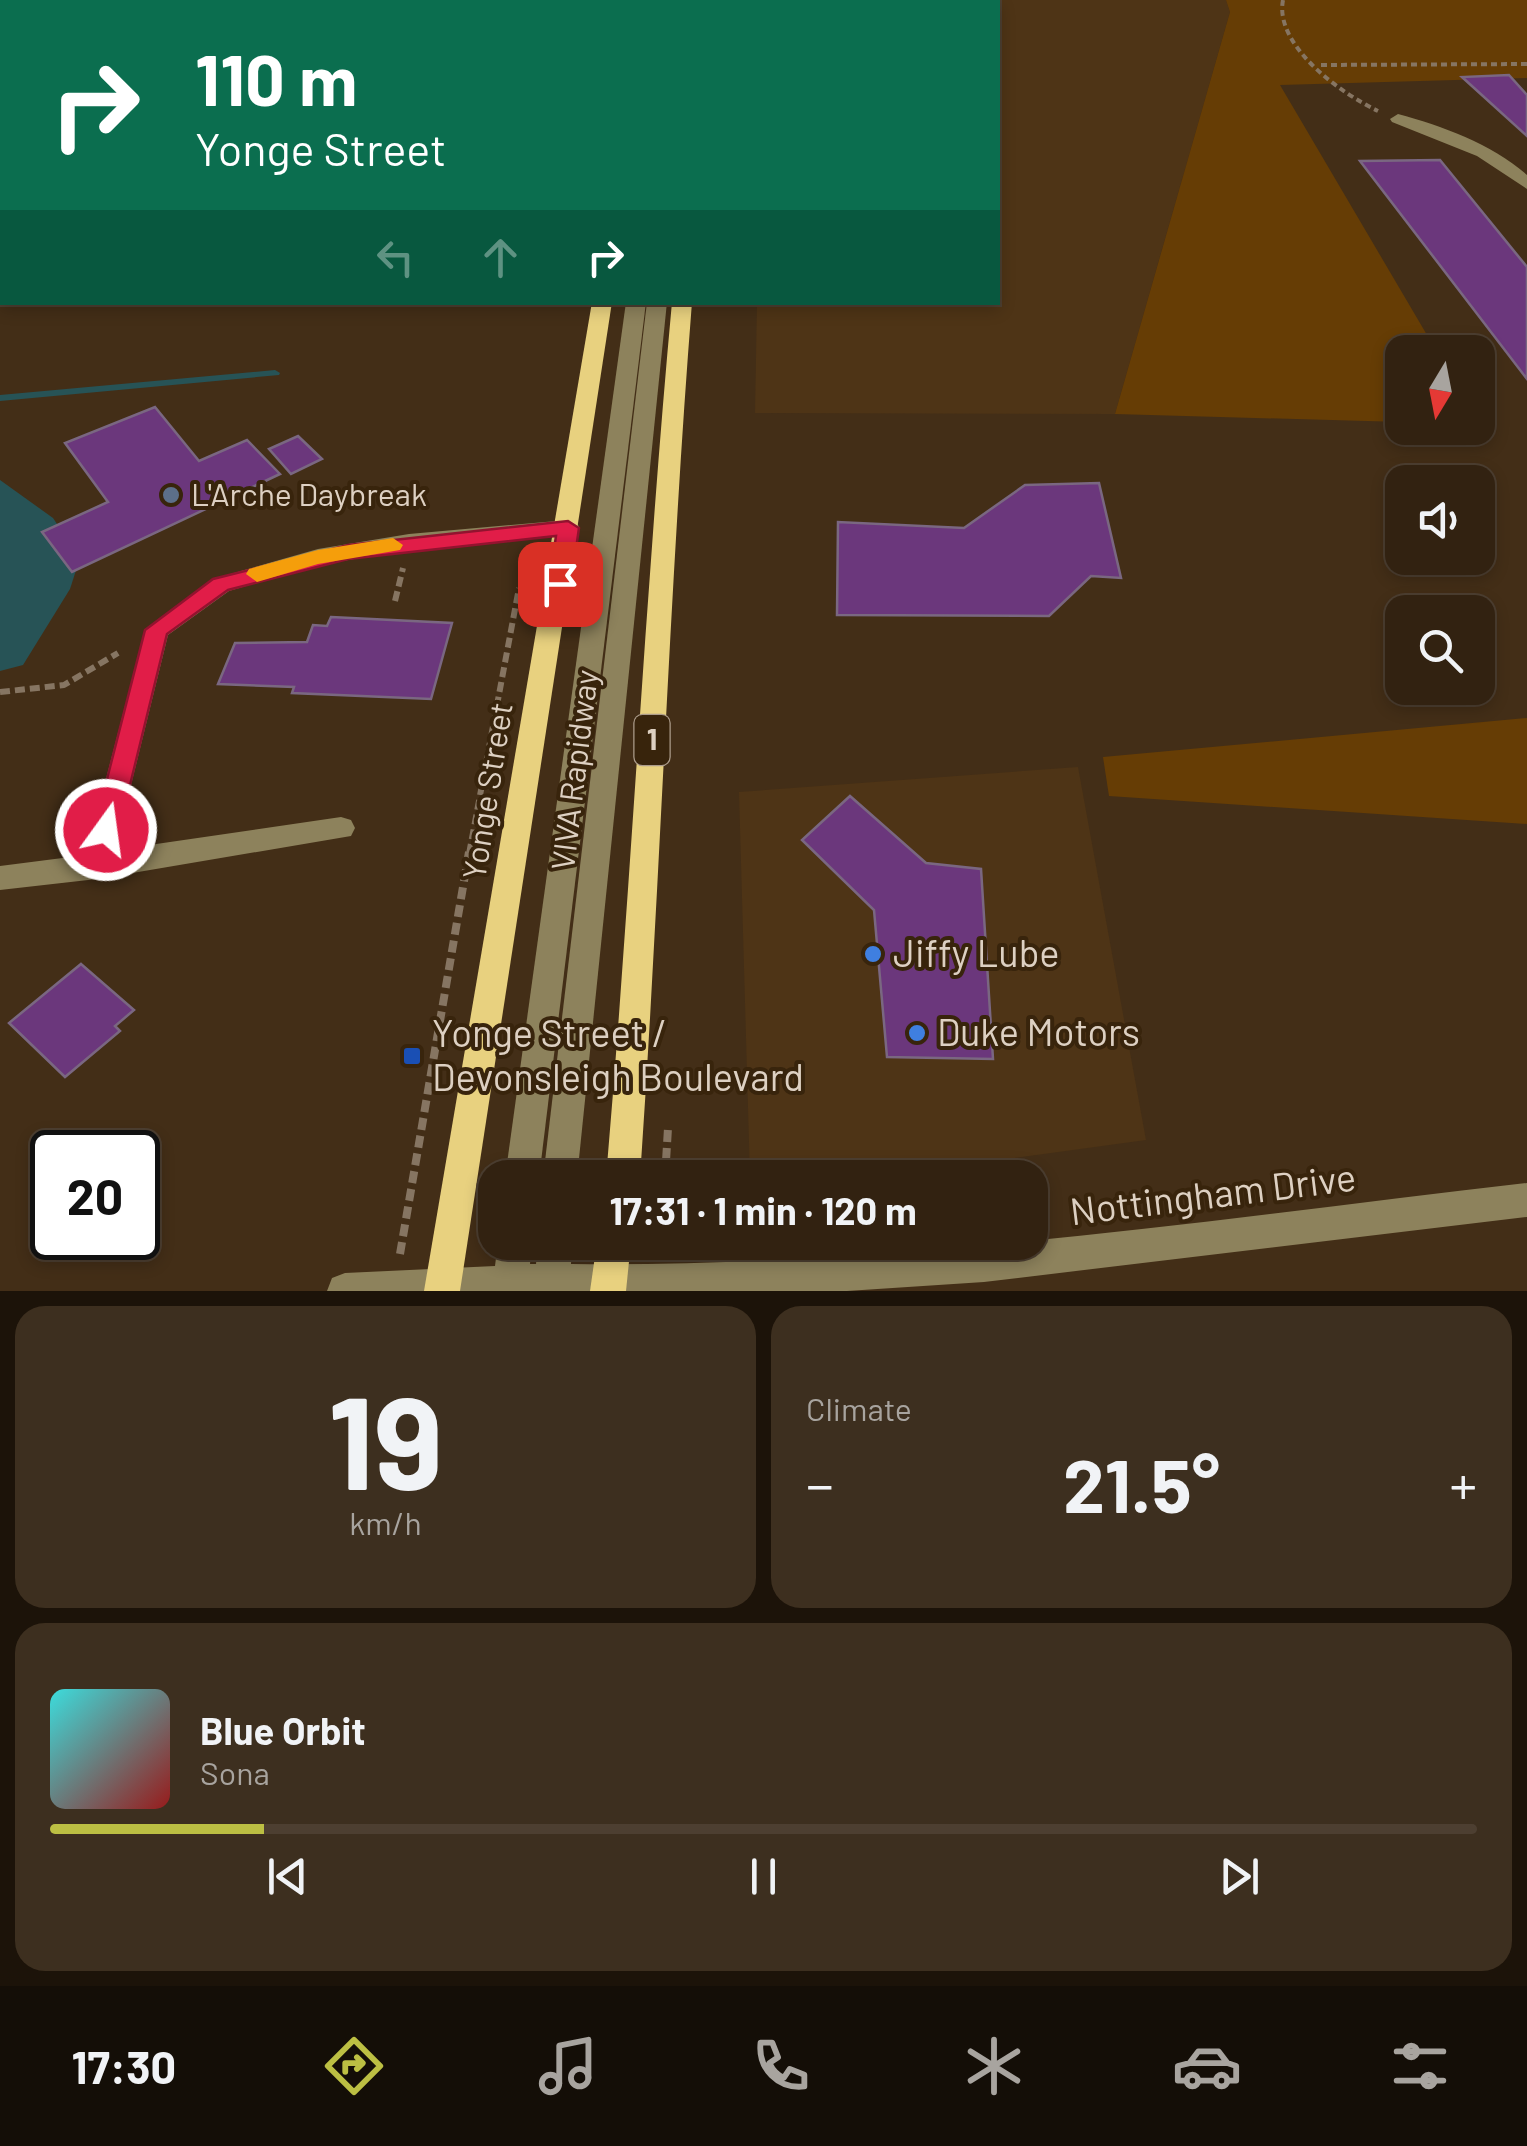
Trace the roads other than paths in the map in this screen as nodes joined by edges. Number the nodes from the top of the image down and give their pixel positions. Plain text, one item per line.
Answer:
1 (1398, 119) road end
2 (1527, 184) edge
3 (602, 305) edge
4 (636, 305) edge
5 (657, 305) edge
6 (682, 305) edge
7 (568, 528) junction
8 (341, 828) dead end
9 (97, 868) junction
10 (0, 878) edge
11 (524, 1160) edge
12 (562, 1160) edge
13 (624, 1160) edge
14 (1527, 1200) edge
15 (513, 1260) edge
16 (554, 1260) edge
17 (612, 1260) edge
18 (552, 1286) edge
19 (443, 1287) edge
20 (510, 1287) edge
21 (608, 1288) edge
22 (345, 1291) edge

1 - 2 street
3 - 7 main road, Yonge Street
4 - 11 street, VIVA Rapidway
5 - 12 street, VIVA Rapidway
6 - 13 main road, 1
7 - 9 street
7 - 19 main road, Yonge Street
8 - 9 street
9 - 10 street
14 - 21 street, Nottingham Drive
15 - 20 street
16 - 18 street
17 - 21 main road
18 - 20 street, Nottingham Drive
18 - 21 street, Nottingham Drive
19 - 20 street, Nottingham Drive
19 - 22 street, Nottingham Drive

